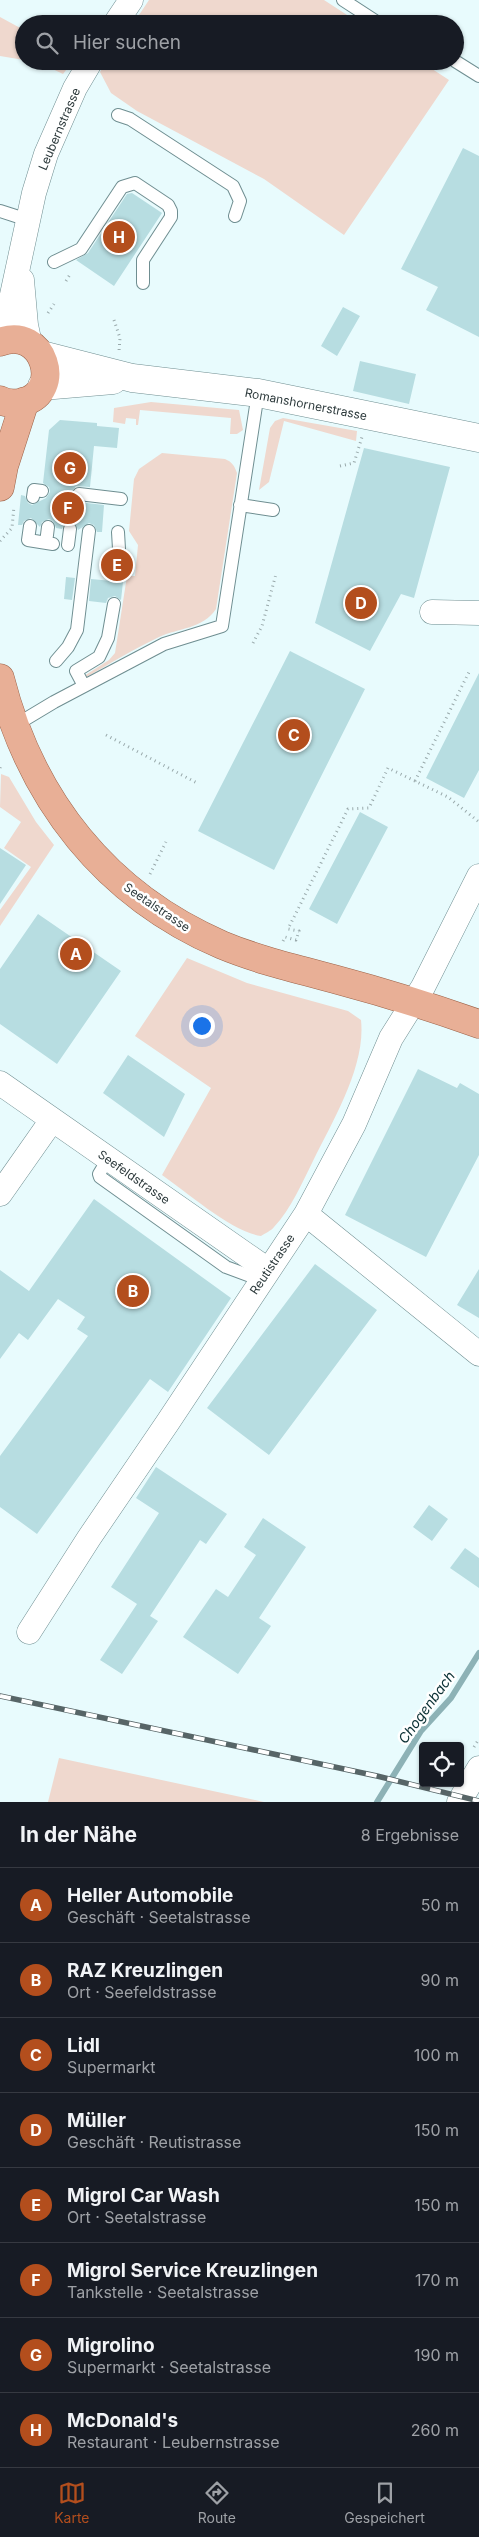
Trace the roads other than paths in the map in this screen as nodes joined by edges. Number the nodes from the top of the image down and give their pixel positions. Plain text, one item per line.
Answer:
1 (131, 0) edge
2 (343, 0) edge
3 (121, 15) edge
4 (366, 15) edge
5 (464, 67) edge
6 (86, 70) edge
7 (479, 76) edge
8 (118, 115) dead end
9 (0, 211) edge
10 (235, 216) dead end
11 (28, 220) junction
12 (21, 258) junction
13 (54, 262) dead end
14 (143, 283) dead end
15 (1, 342) edge
16 (36, 349) junction
17 (125, 368) junction
18 (258, 393) junction
19 (22, 396) edge
20 (479, 438) edge
21 (0, 440) edge
22 (2, 476) edge
23 (79, 494) dead end
24 (121, 499) dead end
25 (240, 505) junction
26 (272, 510) dead end
27 (30, 526) dead end
28 (48, 527) dead end
29 (70, 530) dead end
30 (89, 531) dead end
31 (118, 532) dead end
32 (68, 546) dead end
33 (119, 549) dead end
34 (114, 604) dead end
35 (432, 612) dead end
36 (479, 613) edge
37 (56, 660) dead end
38 (0, 678) edge
39 (84, 686) junction
40 (7, 729) edge
41 (479, 876) edge
42 (414, 1001) junction
43 (479, 1024) edge
44 (0, 1083) edge
45 (52, 1120) junction
46 (0, 1194) edge
47 (306, 1214) junction
48 (265, 1275) junction
49 (479, 1354) edge
50 (29, 1632) dead end
51 (479, 1768) edge
52 (459, 1802) edge

1 - 3 street
2 - 4 lane
5 - 7 lane
6 - 11 street, Leubernstrasse
8 - 10 lane
9 - 11 lane
11 - 12 street, Leubernstrasse
12 - 15 street, Leubernstrasse
12 - 16 street, Leubernstrasse
13 - 14 lane
15 - 16 main road
16 - 17 street, Romanshornerstrasse
16 - 19 main road
17 - 18 street, Romanshornerstrasse
17 - 19 street, Romanshornerstrasse
18 - 20 street, Romanshornerstrasse
18 - 25 lane
19 - 22 main road
21 - 22 main road
23 - 24 lane
25 - 26 lane
25 - 39 lane
27 - 28 lane
29 - 32 lane
30 - 37 lane
31 - 33 lane
34 - 39 lane
35 - 36 street
38 - 40 main road, Seetalstrasse
39 - 40 lane
40 - 42 main road, Seetalstrasse
41 - 42 street, Reutistrasse
42 - 43 main road, Seetalstrasse
42 - 47 street, Reutistrasse
44 - 45 street, Seefeldstrasse
45 - 46 street
45 - 48 street, Seefeldstrasse
47 - 48 street, Reutistrasse
47 - 49 street
48 - 50 street, Reutistrasse
51 - 52 street

